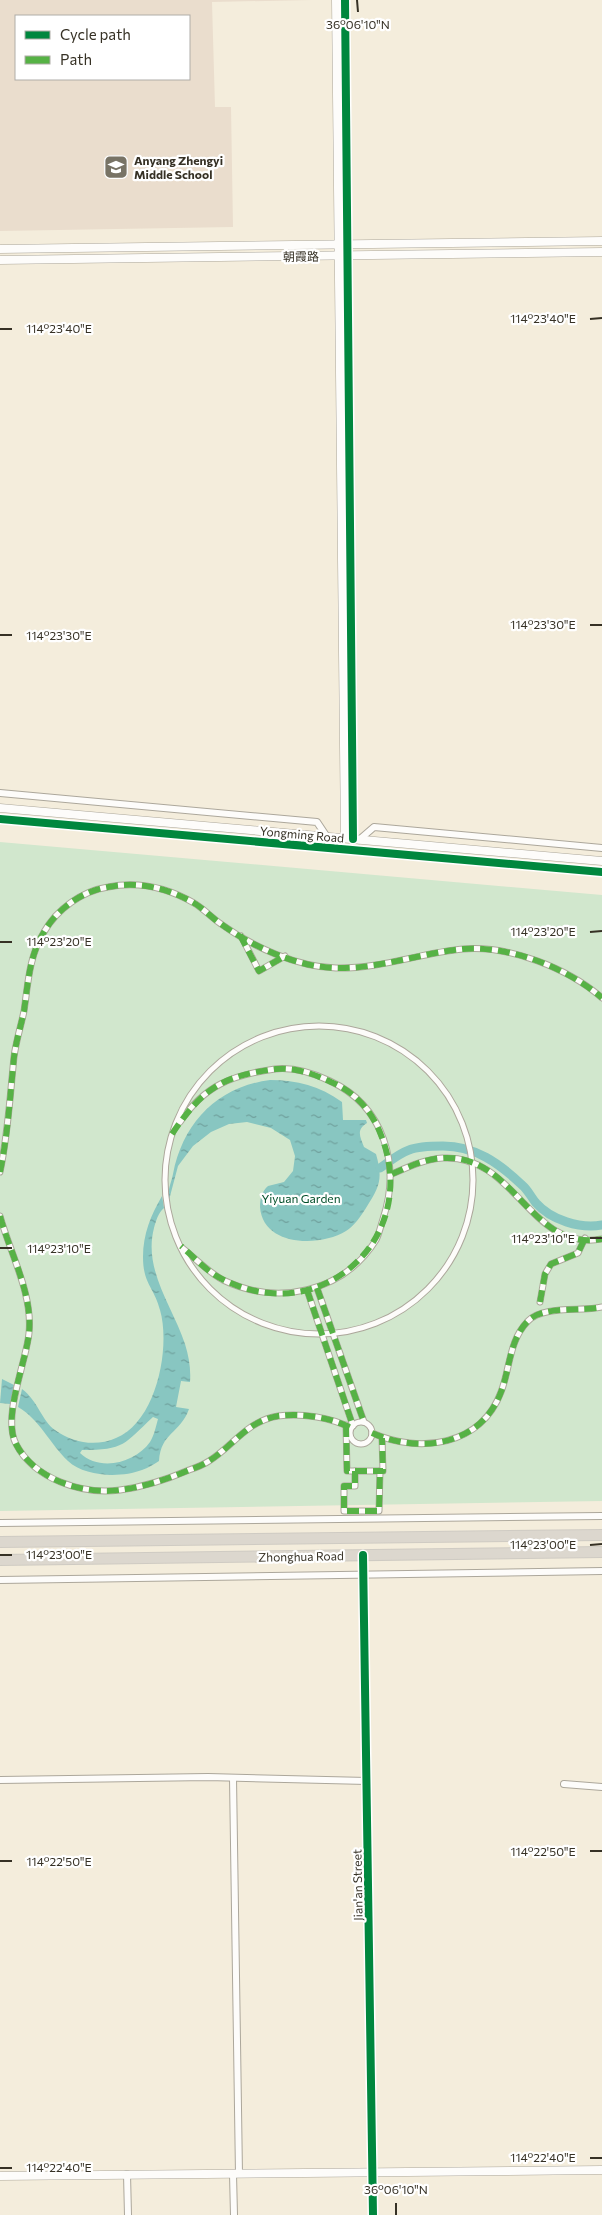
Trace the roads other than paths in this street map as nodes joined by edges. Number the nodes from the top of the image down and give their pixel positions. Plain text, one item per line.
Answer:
1 (336, 0) edge
2 (345, 0) edge
3 (602, 241) edge
4 (344, 245) junction
5 (0, 249) edge
6 (602, 252) edge
7 (344, 255) junction
8 (0, 260) edge
9 (0, 794) edge
10 (0, 808) edge
11 (0, 819) edge
12 (327, 837) junction
13 (352, 839) junction
14 (602, 848) edge
15 (602, 861) edge
16 (602, 872) edge
17 (240, 935) junction
18 (285, 956) junction
19 (602, 998) edge
20 (172, 1134) junction
21 (471, 1161) junction
22 (0, 1172) edge
23 (392, 1174) junction
24 (0, 1216) edge
25 (585, 1238) junction
26 (602, 1239) edge
27 (181, 1246) junction
28 (318, 1288) junction
29 (307, 1290) junction
30 (540, 1302) dead end
31 (602, 1307) edge
32 (322, 1334) junction
33 (333, 1334) junction
34 (364, 1422) junction
35 (350, 1426) junction
36 (372, 1433) junction
37 (382, 1438) junction
38 (355, 1471) junction
39 (380, 1471) junction
40 (602, 1516) edge
41 (0, 1523) edge
42 (602, 1535) edge
43 (0, 1542) edge
44 (602, 1552) edge
45 (364, 1555) junction
46 (0, 1560) edge
47 (602, 1571) edge
48 (364, 1575) junction
49 (0, 1580) edge
50 (233, 1778) junction
51 (0, 1780) edge
52 (367, 1781) junction
53 (564, 1784) dead end
54 (602, 1787) edge
55 (602, 2170) edge
56 (372, 2172) junction
57 (127, 2174) junction
58 (236, 2174) junction
59 (0, 2176) edge
60 (128, 2215) edge
61 (234, 2215) edge
62 (373, 2215) edge

1 - 4 street
2 - 4 street
3 - 4 street, 朝霞路
4 - 5 street, 朝霞路
4 - 7 street
6 - 7 street, 朝霞路
7 - 8 street, 朝霞路
7 - 13 street
9 - 12 street
10 - 12 street, Yongming Road
11 - 16 street, Yongming Road
12 - 13 street, Yongming Road
13 - 14 street
13 - 15 street, Yongming Road
17 - 18 street
17 - 18 street
17 - 22 street
18 - 19 street
20 - 21 street
20 - 23 street
20 - 27 street
21 - 23 street
21 - 25 street
21 - 33 street
23 - 28 street
24 - 35 street
25 - 26 street
25 - 30 street
27 - 29 street
27 - 32 street
28 - 29 street
28 - 33 street
29 - 32 street
31 - 37 street
32 - 33 street
32 - 35 street
33 - 34 street
34 - 35 street
34 - 36 street
35 - 36 street
35 - 38 street
36 - 37 street
37 - 39 street
38 - 39 street
38 - 39 street
40 - 41 street
42 - 43 highway, Zhonghua Road
44 - 45 highway, Zhonghua Road
45 - 46 highway, Zhonghua Road
45 - 48 street, Jian'an Street
47 - 48 street
48 - 49 street
48 - 52 street, Jian'an Street
50 - 51 street
50 - 52 street
50 - 58 street
52 - 56 street, Jian'an Street
53 - 54 street
55 - 56 street
56 - 58 street
56 - 62 street, Jian'an Street
57 - 58 street
57 - 59 street
57 - 60 street
58 - 61 street

